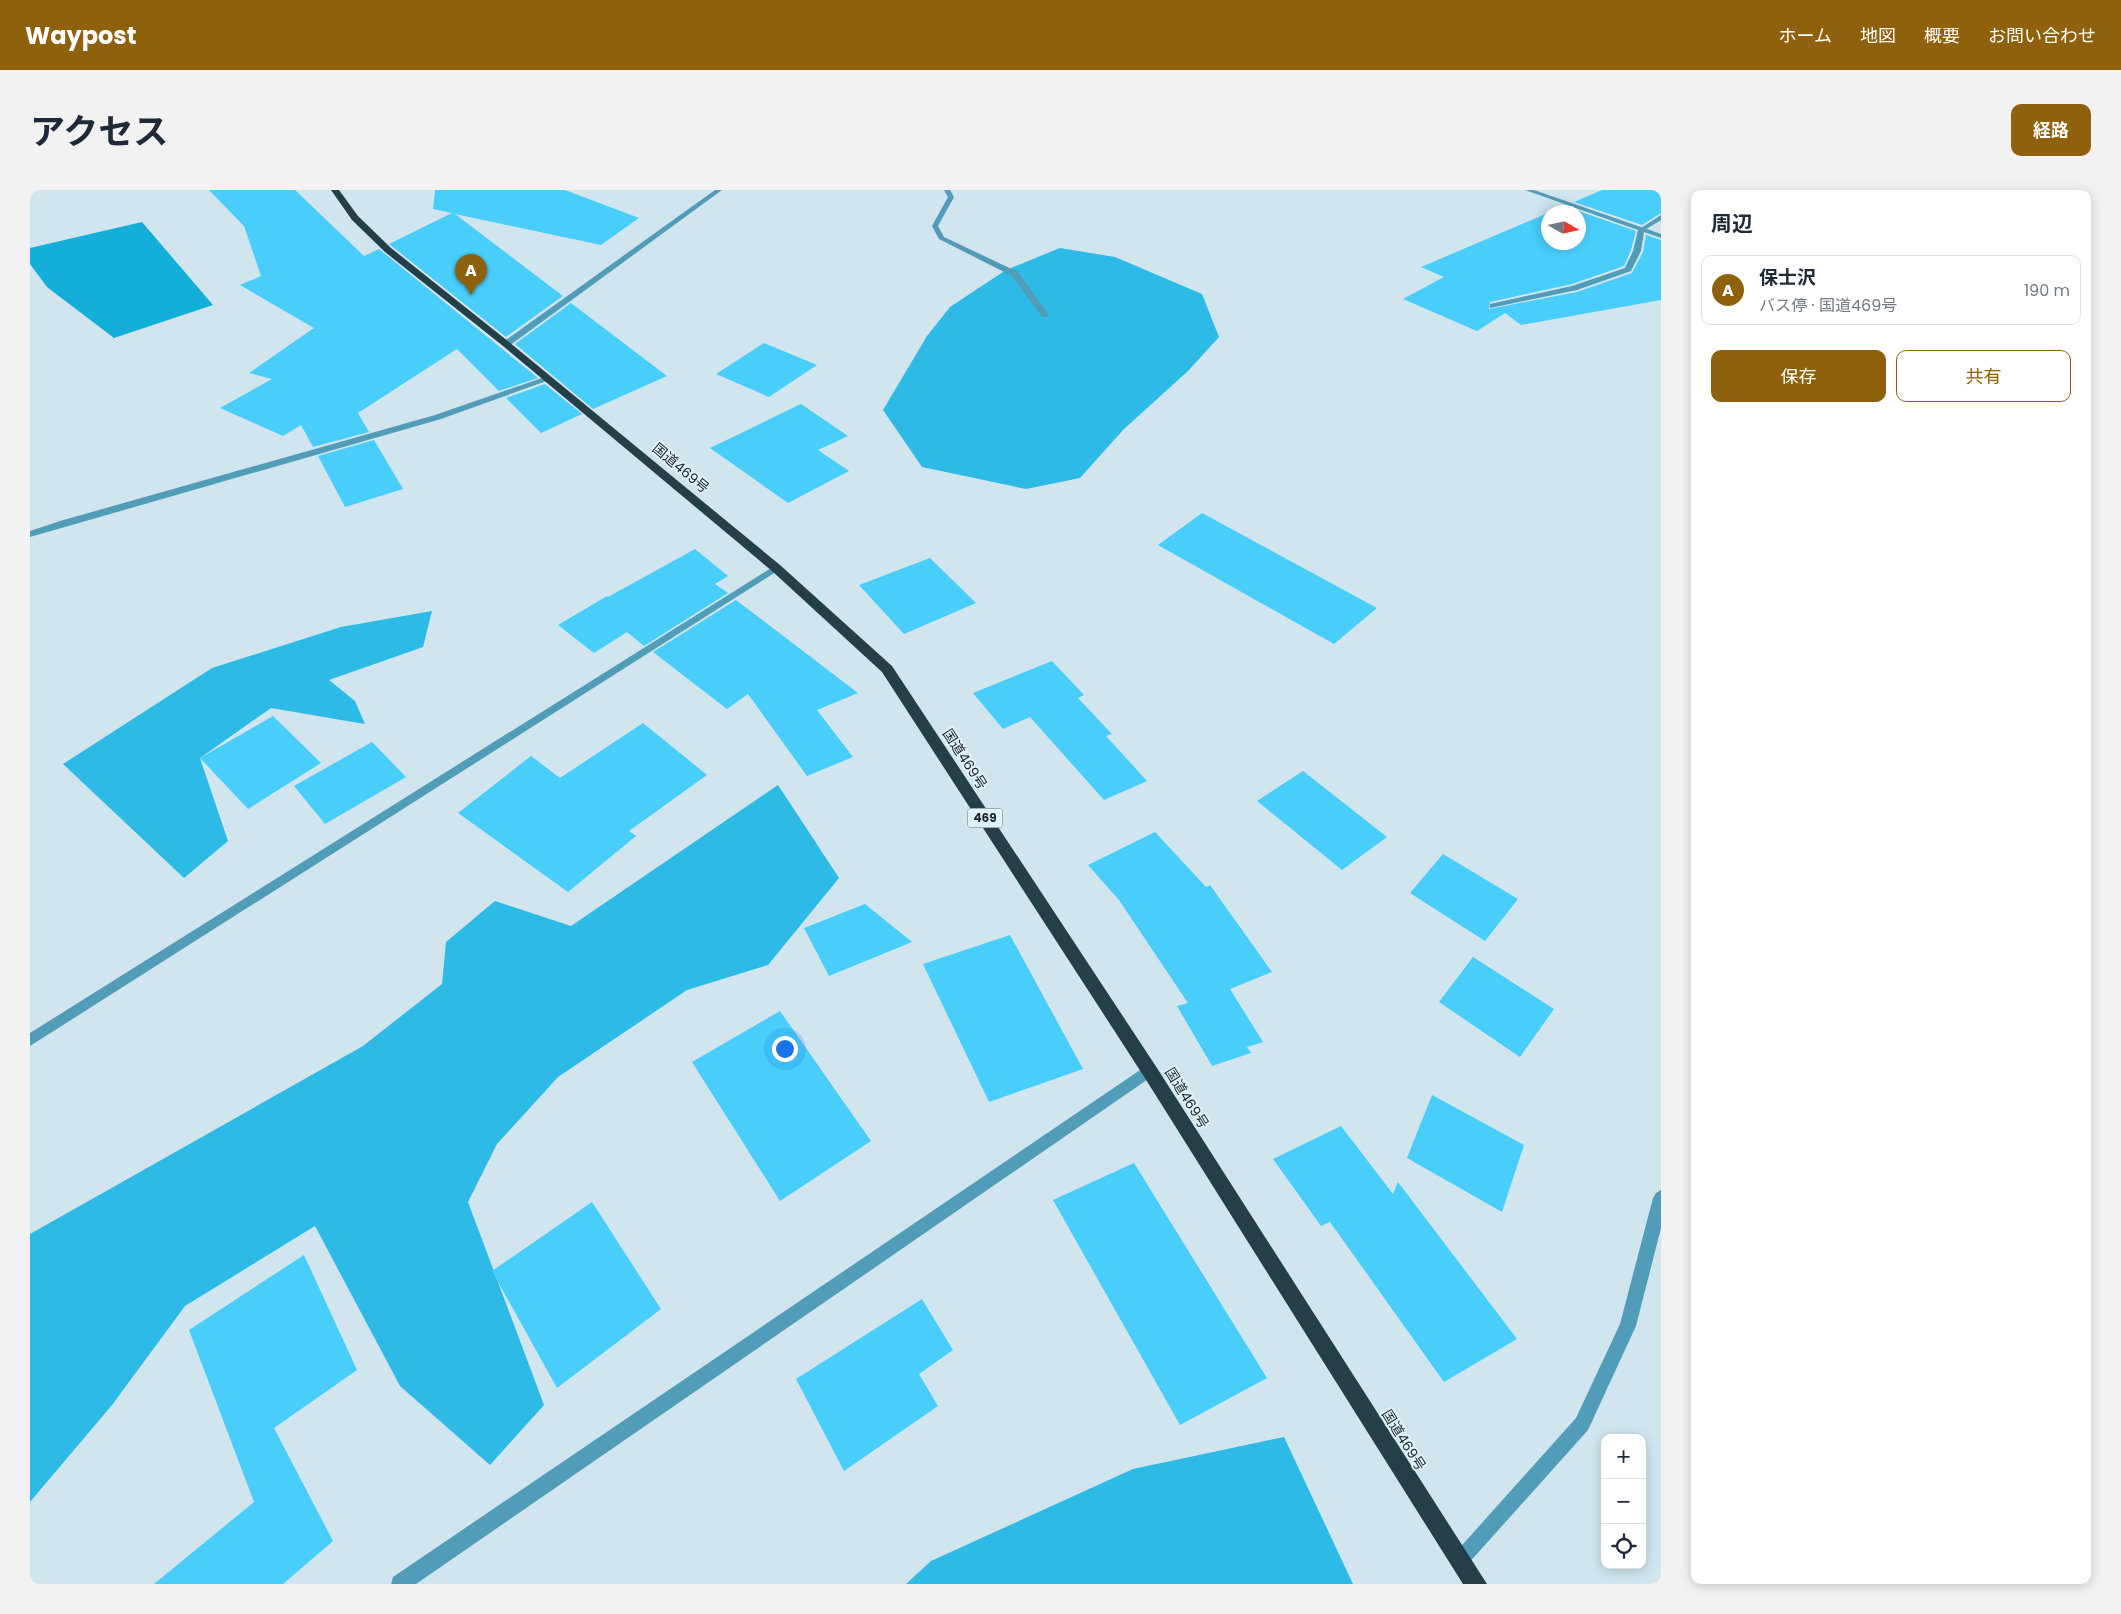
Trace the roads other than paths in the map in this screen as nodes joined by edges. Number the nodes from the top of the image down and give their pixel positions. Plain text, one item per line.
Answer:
1 (335, 190) edge
2 (719, 190) edge
3 (947, 190) edge
4 (1528, 190) edge
5 (1661, 217) edge
6 (1641, 230) junction
7 (1661, 236) edge
8 (1493, 306) dead end
9 (1045, 315) dead end
10 (506, 344) junction
11 (548, 379) junction
12 (30, 534) edge
13 (776, 568) junction
14 (30, 1040) edge
15 (1150, 1070) junction
16 (1661, 1198) edge
17 (1461, 1559) junction
18 (400, 1584) edge
19 (1476, 1584) edge

1 - 10 highway, 国道469号 / 469
2 - 10 street
3 - 9 street
4 - 6 street
5 - 6 street
6 - 7 street
6 - 8 street
10 - 11 highway, 国道469号 / 469
11 - 12 street
11 - 13 highway, 国道469号 / 469
13 - 14 street
13 - 15 highway, 国道469号 / 469
15 - 17 highway, 国道469号 / 469
15 - 18 street
16 - 17 street
17 - 19 highway, 国道469号 / 469

